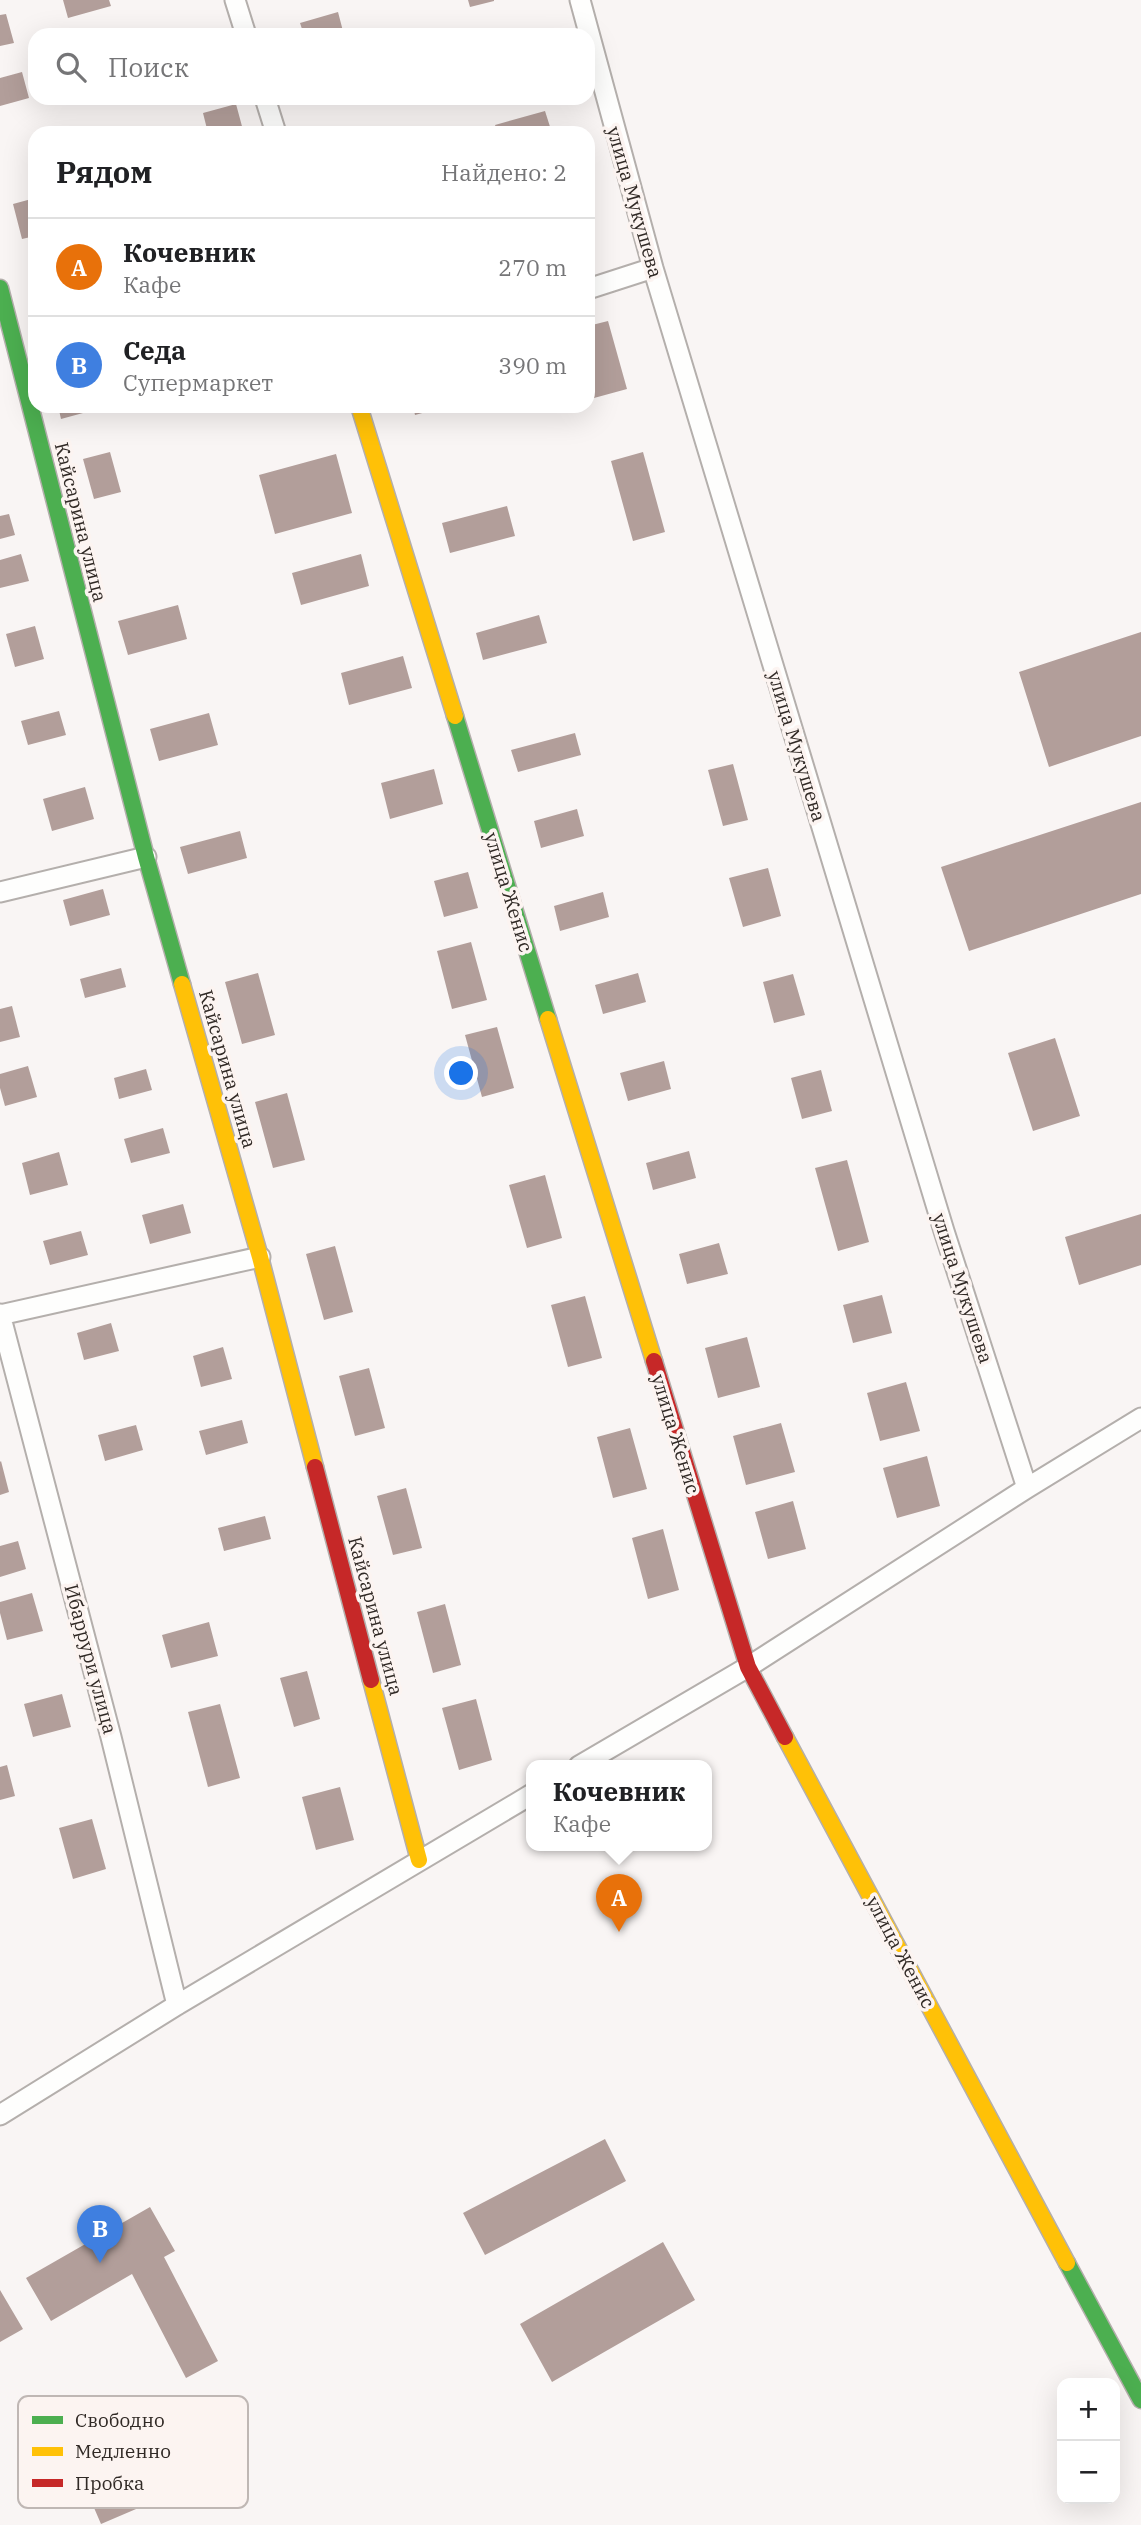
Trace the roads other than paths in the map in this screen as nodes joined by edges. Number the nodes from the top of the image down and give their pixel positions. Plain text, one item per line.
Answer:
1 (235, 0) edge
2 (580, 0) edge
3 (244, 28) edge
4 (588, 28) edge
5 (595, 55) edge
6 (267, 105) edge
7 (274, 126) edge
8 (653, 268) junction
9 (595, 287) edge
10 (0, 290) edge
11 (28, 375) edge
12 (38, 413) edge
13 (361, 413) edge
14 (146, 857) junction
15 (0, 892) edge
16 (260, 1257) junction
17 (0, 1315) edge
18 (1141, 1418) edge
19 (1027, 1488) junction
20 (748, 1667) junction
21 (589, 1760) edge
22 (526, 1797) edge
23 (419, 1860) junction
24 (177, 2005) junction
25 (0, 2115) edge
26 (1141, 2400) edge

1 - 3 street
2 - 4 street, улица Мукушева
5 - 8 street, улица Мукушева
6 - 7 street
8 - 9 street
8 - 19 street, улица Мукушева
10 - 11 street, Кайсарина улица
12 - 14 street, Кайсарина улица
13 - 20 street, улица Женис
14 - 15 street
14 - 16 street, Кайсарина улица
16 - 17 street
16 - 23 street, Кайсарина улица
17 - 24 street, Ибаррури улица
18 - 19 street
19 - 20 street
20 - 21 street
20 - 26 street, улица Женис
22 - 23 street
23 - 24 street
24 - 25 street

